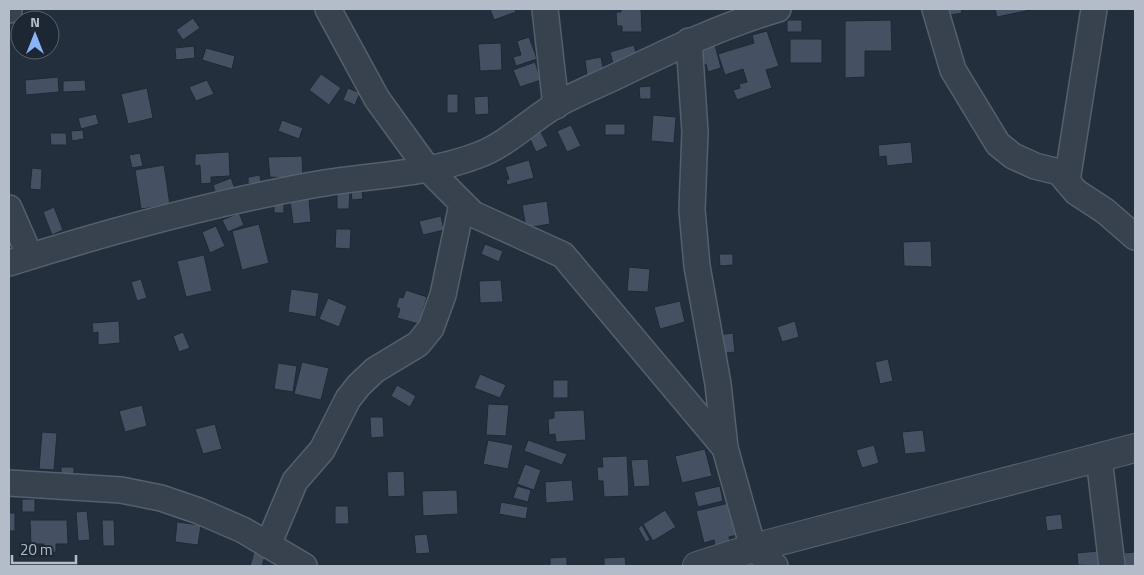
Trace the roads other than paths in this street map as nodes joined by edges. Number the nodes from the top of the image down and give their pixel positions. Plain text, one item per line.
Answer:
1 (328, 9) edge
2 (545, 9) edge
3 (778, 9) edge
4 (935, 9) edge
5 (1094, 9) edge
6 (689, 41) junction
7 (556, 106) junction
8 (427, 168) junction
9 (1067, 181) junction
10 (462, 204) junction
11 (9, 208) edge
12 (1135, 237) edge
13 (19, 260) edge
14 (725, 448) junction
15 (1135, 448) edge
16 (1099, 458) junction
17 (9, 483) edge
18 (268, 545) junction
19 (753, 548) junction
20 (304, 566) edge
21 (697, 566) edge
22 (775, 566) edge
23 (1112, 566) edge

1 - 8 street
2 - 7 street
3 - 6 street
4 - 9 street
5 - 9 street
6 - 7 street
6 - 14 street
7 - 8 street
8 - 10 street
8 - 13 street
9 - 12 street
10 - 14 street
10 - 18 street
11 - 13 street
14 - 19 street
15 - 16 street
16 - 19 street
16 - 23 street
17 - 18 street
18 - 20 street
19 - 21 street
19 - 22 street

